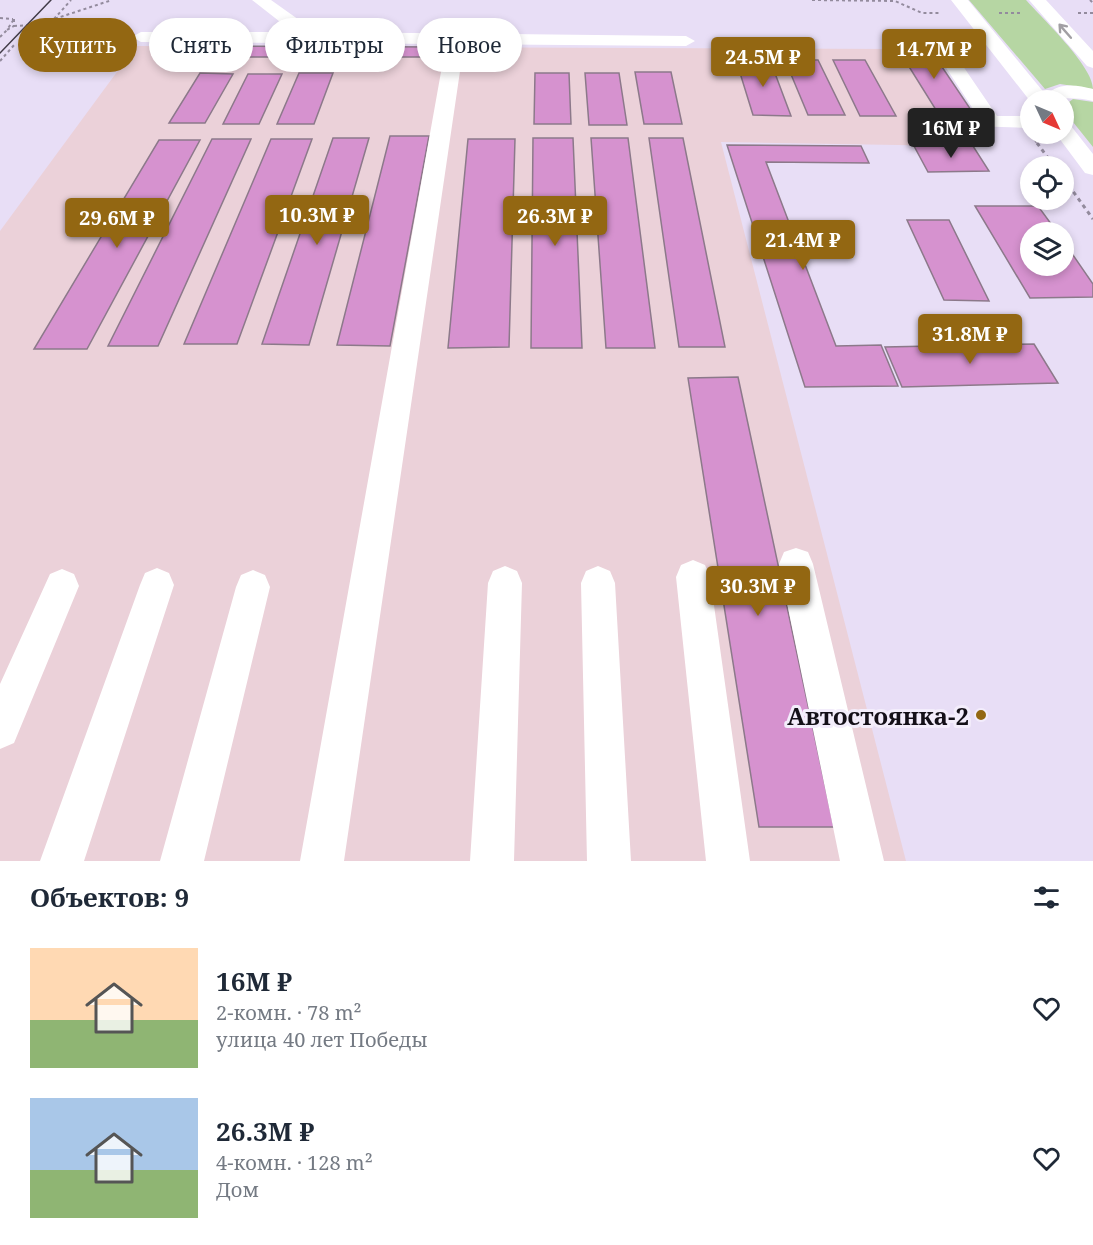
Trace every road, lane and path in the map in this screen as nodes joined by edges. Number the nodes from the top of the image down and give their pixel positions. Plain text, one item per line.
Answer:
1 (71, 0) edge
2 (112, 0) edge
3 (260, 0) edge
4 (812, 0) edge
5 (895, 0) edge
6 (959, 0) edge
7 (1031, 7) edge
8 (943, 13) dead end
9 (991, 13) dead end
10 (0, 18) edge
11 (56, 18) edge
12 (60, 18) edge
13 (285, 18) edge
14 (14, 19) junction
15 (14, 26) junction
16 (18, 26) edge
17 (7, 30) junction
18 (0, 32) edge
19 (0, 37) edge
20 (141, 37) dead end
21 (265, 37) edge
22 (522, 40) edge
23 (686, 41) dead end
24 (15, 44) dead end
25 (944, 51) dead end
26 (0, 61) edge
27 (1093, 62) edge
28 (451, 72) edge
29 (1032, 90) edge
30 (1074, 91) edge
31 (1093, 95) edge
32 (944, 121) dead end
33 (991, 121) junction
34 (1020, 122) edge
35 (1074, 143) edge
36 (1093, 168) edge
37 (1074, 193) edge
38 (1093, 219) edge
39 (796, 564) dead end
40 (693, 577) dead end
41 (505, 583) dead end
42 (598, 583) dead end
43 (157, 585) dead end
44 (62, 586) dead end
45 (253, 587) dead end
46 (0, 729) edge
47 (62, 861) edge
48 (182, 861) edge
49 (321, 861) edge
50 (492, 861) edge
51 (609, 861) edge
52 (728, 861) edge
53 (862, 861) edge

1 - 11 path
2 - 12 path
3 - 13 street
4 - 5 path
5 - 8 path
6 - 29 street
7 - 9 path
27 -> 7 street
10 - 14 path
14 - 15 path
14 - 17 path
15 - 16 path
15 - 17 path
17 - 18 path
17 - 19 path
20 - 21 street
22 - 23 street
24 - 26 path
25 - 33 street
28 - 49 street
30 - 31 street
32 - 33 street
33 - 34 street
35 - 36 street
37 - 38 path
39 - 53 street
40 - 52 street
41 - 50 street
42 - 51 street
43 - 47 street
44 - 46 street
45 - 48 street

